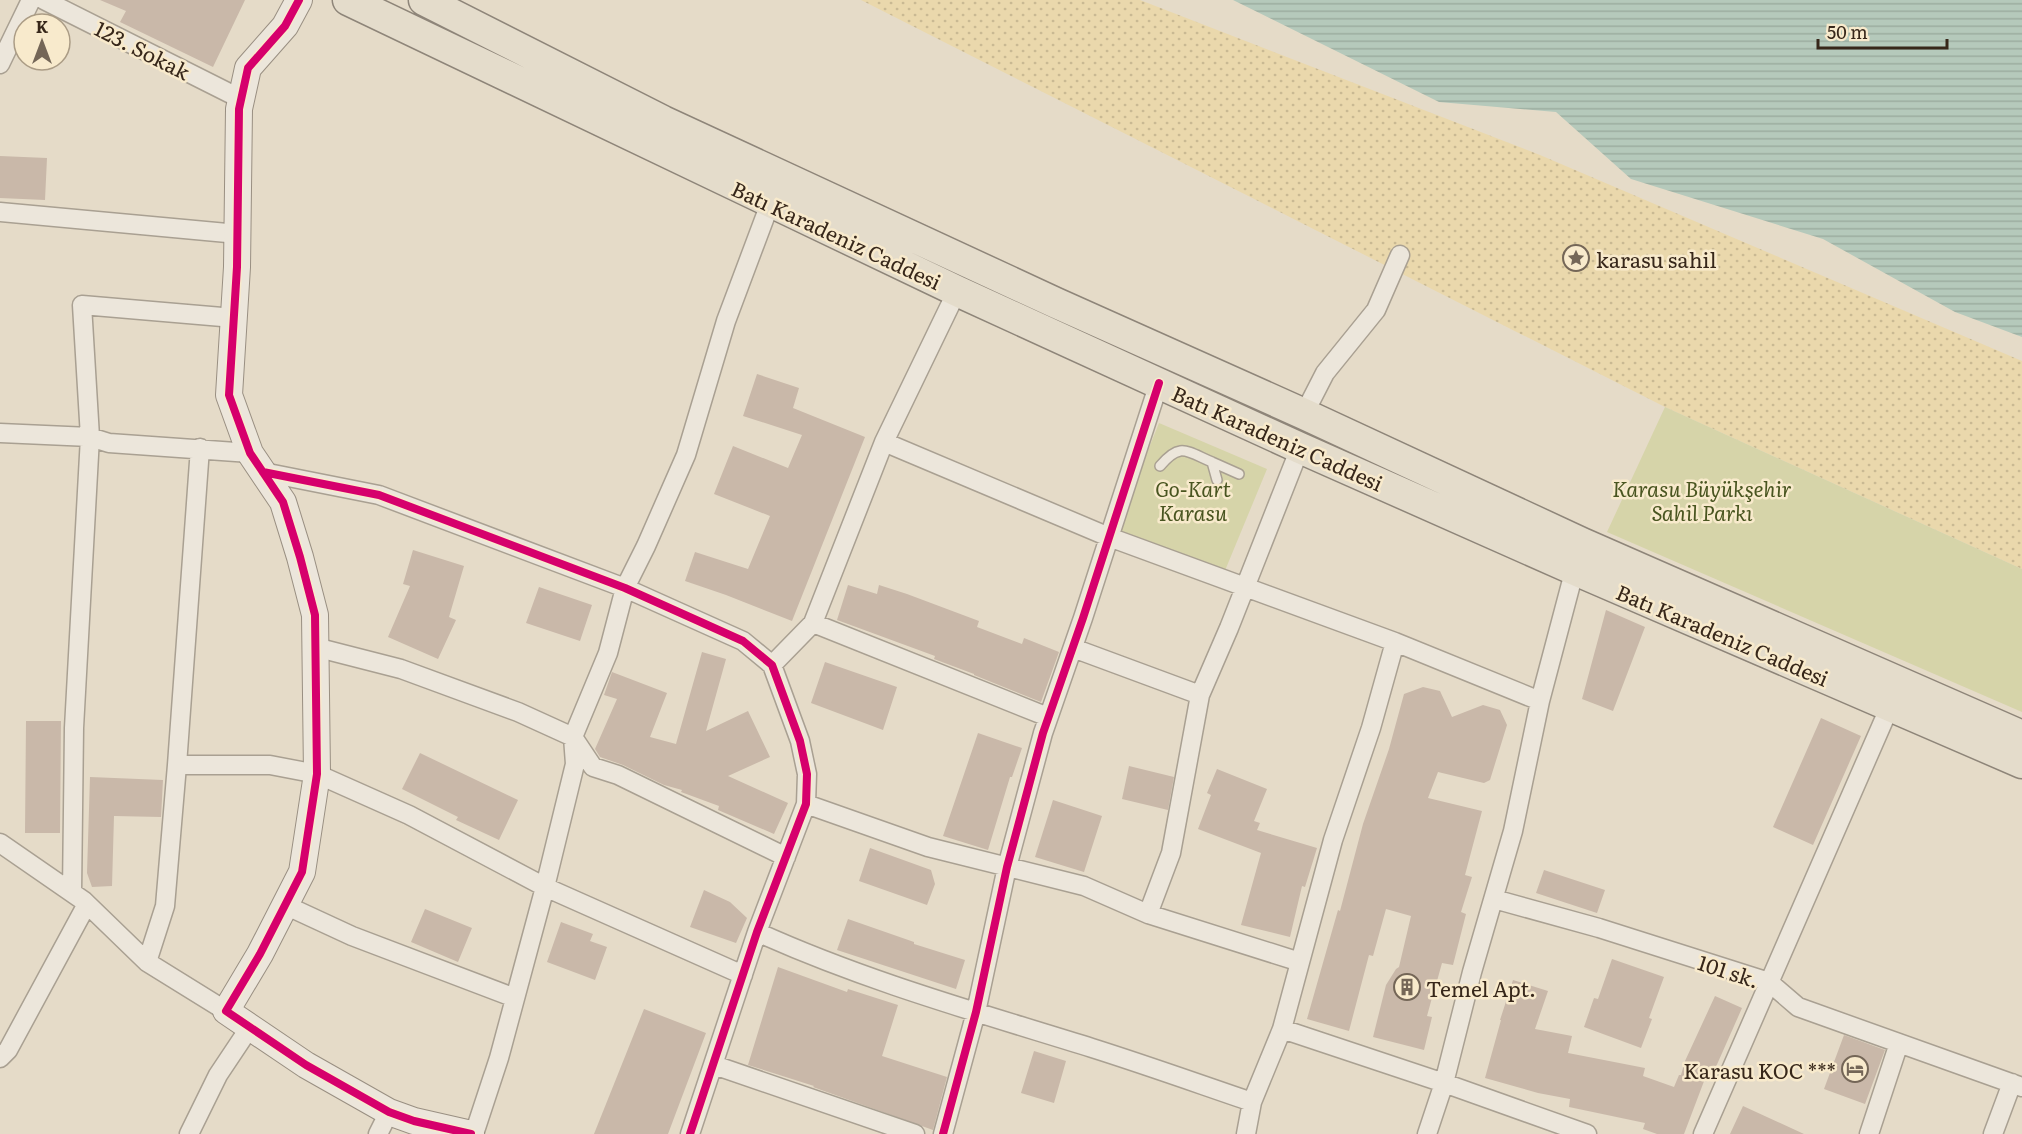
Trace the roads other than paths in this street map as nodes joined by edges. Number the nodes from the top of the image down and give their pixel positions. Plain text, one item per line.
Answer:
1 (31, 0) edge
2 (44, 0) edge
3 (299, 0) edge
4 (348, 0) edge
5 (424, 0) edge
6 (0, 64) edge
7 (241, 99) junction
8 (782, 176) junction
9 (770, 203) junction
10 (0, 212) edge
11 (237, 234) junction
12 (1400, 255) dead end
13 (957, 291) junction
14 (234, 318) junction
15 (1159, 383) junction
16 (1304, 414) junction
17 (0, 433) edge
18 (90, 437) junction
19 (884, 442) junction
20 (200, 448) junction
21 (1299, 448) junction
22 (1212, 462) junction
23 (256, 463) junction
24 (1160, 466) dead end
25 (1239, 474) dead end
26 (1217, 480) dead end
27 (1109, 537) junction
28 (1579, 557) junction
29 (625, 588) junction
30 (1244, 588) junction
31 (813, 623) junction
32 (1395, 642) junction
33 (315, 647) junction
34 (1072, 648) junction
35 (772, 665) junction
36 (1200, 695) junction
37 (1540, 701) junction
38 (1890, 706) junction
39 (1048, 717) junction
40 (573, 736) junction
41 (2022, 736) edge
42 (2022, 763) edge
43 (177, 765) junction
44 (317, 774) junction
45 (806, 804) junction
46 (0, 843) edge
47 (786, 857) junction
48 (1007, 867) junction
49 (545, 887) junction
50 (72, 893) junction
51 (1494, 899) junction
52 (87, 904) junction
53 (285, 905) junction
54 (1148, 914) junction
55 (757, 932) junction
56 (147, 962) junction
57 (1300, 962) junction
58 (743, 975) junction
59 (1769, 982) junction
60 (515, 998) junction
61 (226, 1011) junction
62 (976, 1012) junction
63 (250, 1027) junction
64 (1282, 1029) junction
65 (1899, 1043) junction
66 (0, 1058) edge
67 (714, 1065) junction
68 (1444, 1083) junction
69 (2017, 1085) edge
70 (1252, 1102) junction
71 (383, 1123) edge
72 (189, 1134) edge
73 (472, 1134) edge
74 (690, 1134) edge
75 (915, 1134) edge
76 (943, 1134) edge
77 (1246, 1134) edge
78 (1427, 1134) edge
79 (1587, 1134) edge
80 (1703, 1134) edge
81 (1869, 1134) edge
82 (1993, 1134) edge

1 - 6 street
2 - 7 street, 123. Sokak
3 - 7 street
4 - 9 main road, Batı Karadeniz Caddesi
5 - 8 main road, Batı Karadeniz Caddesi
7 - 11 street
8 - 9 street
8 - 16 main road, Batı Karadeniz Caddesi
9 - 13 main road, Batı Karadeniz Caddesi
9 - 29 street
10 - 11 street
11 - 14 street
12 - 16 street
13 - 15 main road, Batı Karadeniz Caddesi
13 - 19 street
14 - 18 street
14 - 23 street
15 - 21 main road, Batı Karadeniz Caddesi
15 - 27 street
16 - 28 main road, Batı Karadeniz Caddesi
17 - 18 street
18 - 20 street
18 - 50 street
19 - 27 street
19 - 31 street
20 - 23 street
20 - 43 street
21 - 28 main road, Batı Karadeniz Caddesi
21 - 30 street
22 - 24 lane
22 - 25 lane
22 - 26 lane
23 - 29 street
23 - 33 street
27 - 30 street
27 - 34 street
28 - 37 street
28 - 38 main road, Batı Karadeniz Caddesi
28 - 41 main road, Batı Karadeniz Caddesi
29 - 35 street
29 - 40 street
30 - 32 street
30 - 36 street
31 - 35 street
31 - 39 street
32 - 37 street
32 - 57 street
33 - 40 street
33 - 44 street
34 - 36 street
34 - 39 street
35 - 45 street
36 - 54 street
37 - 51 street
38 - 42 main road, Batı Karadeniz Caddesi
38 - 59 street
39 - 48 street
40 - 47 street
40 - 49 street
43 - 44 street
43 - 56 street
44 - 49 street
44 - 53 street
45 - 47 street
45 - 48 street
46 - 50 street
47 - 55 street
48 - 54 street
48 - 62 street
49 - 58 street
49 - 60 street
50 - 52 street
51 - 59 street, 101 sk.
51 - 68 street
52 - 56 street
52 - 66 street
53 - 60 street
53 - 61 street
54 - 57 street
55 - 58 street
55 - 62 street
56 - 61 street
57 - 64 street
58 - 67 street
59 - 65 street, 101 sk.
59 - 80 street
60 - 73 street
61 - 63 street
62 - 70 street
62 - 76 street
63 - 71 street
63 - 72 street
64 - 68 street
64 - 70 street
65 - 69 street, 101 sk.
65 - 81 street
67 - 74 street
67 - 75 street
68 - 78 street
68 - 79 street
69 - 82 street
70 - 77 street
71 - 73 street

